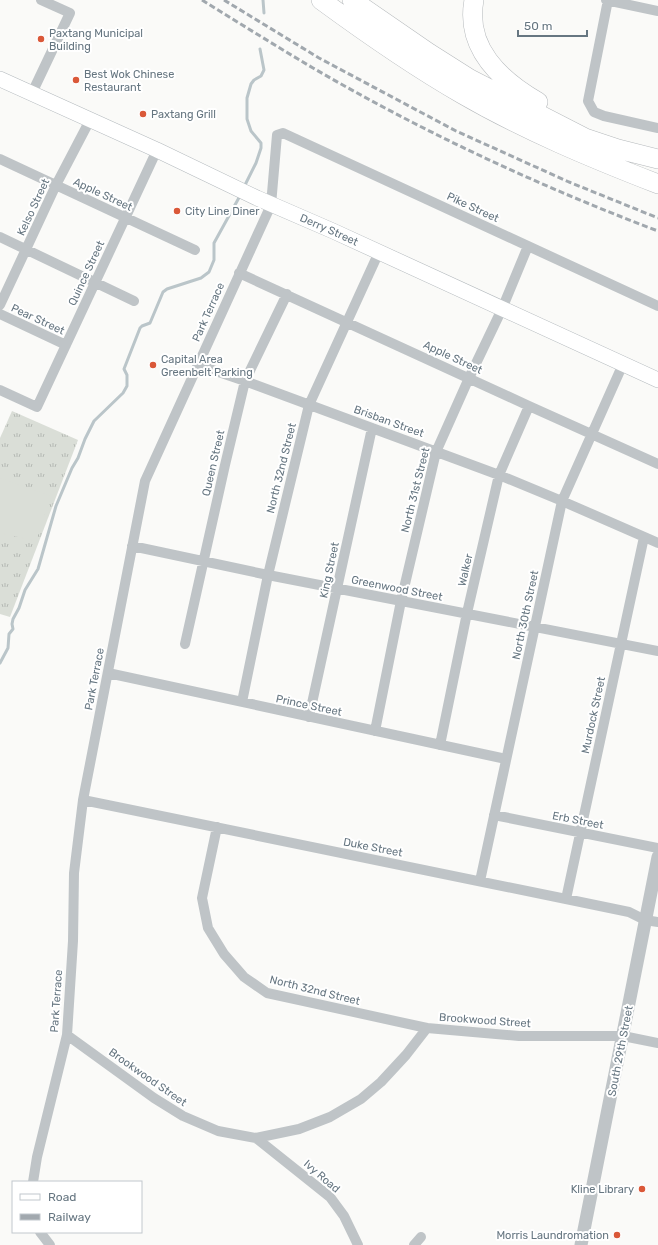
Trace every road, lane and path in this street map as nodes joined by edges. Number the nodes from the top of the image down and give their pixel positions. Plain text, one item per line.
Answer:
1 (41, 0) edge
2 (320, 0) edge
3 (352, 0) edge
4 (474, 0) edge
5 (607, 0) edge
6 (658, 11) edge
7 (0, 79) edge
8 (32, 93) junction
9 (90, 120) junction
10 (658, 128) edge
11 (618, 149) junction
12 (157, 150) junction
13 (0, 159) edge
14 (658, 159) edge
15 (658, 184) edge
16 (56, 185) junction
17 (271, 205) junction
18 (125, 218) junction
19 (0, 237) edge
20 (528, 246) junction
21 (26, 249) junction
22 (196, 250) dead end
23 (379, 252) junction
24 (239, 273) junction
25 (95, 282) junction
26 (287, 294) junction
27 (134, 301) dead end
28 (0, 305) edge
29 (658, 306) edge
30 (502, 309) junction
31 (0, 314) edge
32 (347, 322) junction
33 (66, 345) junction
34 (623, 364) junction
35 (198, 365) junction
36 (469, 378) junction
37 (658, 380) edge
38 (245, 381) junction
39 (0, 390) edge
40 (309, 405) junction
41 (530, 406) junction
42 (372, 428) junction
43 (591, 433) junction
44 (436, 452) junction
45 (658, 464) edge
46 (499, 475) junction
47 (562, 501) junction
48 (644, 537) junction
49 (658, 543) edge
50 (132, 546) junction
51 (203, 561) junction
52 (268, 575) junction
53 (337, 588) junction
54 (401, 601) junction
55 (468, 613) junction
56 (535, 627) junction
57 (185, 644) dead end
58 (621, 644) junction
59 (658, 651) edge
60 (108, 673) junction
61 (242, 702) junction
62 (309, 717) junction
63 (375, 731) junction
64 (440, 745) junction
65 (506, 760) junction
66 (83, 800) junction
67 (494, 815) junction
68 (217, 827) junction
69 (580, 833) junction
70 (658, 848) edge
71 (658, 857) edge
72 (480, 881) junction
73 (566, 898) junction
74 (652, 921) edge
75 (427, 1028) junction
76 (67, 1034) junction
77 (623, 1036) junction
78 (658, 1043) edge
79 (256, 1138) junction
80 (33, 1181) edge
81 (41, 1233) edge
82 (50, 1245) edge
83 (358, 1245) edge
84 (581, 1245) edge

1 - 8 street
2 - 15 highway
3 - 11 highway
4 - 11 highway
5 - 6 street
5 - 10 street
7 - 8 main road, Derry Street
8 - 9 main road, Derry Street
9 - 12 main road, Derry Street
9 - 16 street, Kelso Street
11 - 14 highway
12 - 17 main road, Derry Street
12 - 18 street, Quince Street
13 - 16 street, Apple Street
16 - 18 street, Apple Street
16 - 21 street, Kelso Street
17 - 20 street, Pike Street
17 - 23 main road, Derry Street
17 - 24 street, Park Terrace
18 - 22 street, Apple Street
18 - 25 street, Quince Street
19 - 21 street
20 - 29 street, Pike Street
20 - 30 street, North 31st Street
21 - 25 street
21 - 28 street, Kelso Street
23 - 30 main road, Derry Street
23 - 32 street, North 32nd Street
24 - 26 street, Apple Street
24 - 35 street, Park Terrace
25 - 27 street
25 - 33 street, Quince Street
26 - 32 street, Apple Street
26 - 38 street, Queen Street
30 - 34 main road, Derry Street
30 - 36 street, North 31st Street
31 - 33 street, Pear Street
32 - 36 street, Apple Street
32 - 40 street, North 32nd Street
33 - 39 street, Quince Street
34 - 37 main road, Derry Street
34 - 43 street, North 30th Street
35 - 38 street, Brisban Street
35 - 50 street, Park Terrace
36 - 41 street, Apple Street
36 - 44 street, North 31st Street
38 - 40 street, Brisban Street
38 - 51 street, Queen Street
40 - 42 street, Brisban Street
40 - 52 street, North 32nd Street
41 - 43 street, Apple Street
41 - 46 street, Walker
42 - 44 street, Brisban Street
42 - 53 street, King Street
43 - 45 street, Apple Street
43 - 47 street, North 30th Street
44 - 46 street, Brisban Street
44 - 54 street, North 31st Street
46 - 47 street, Brisban Street
46 - 55 street, Walker
47 - 48 street, Brisban Street
47 - 56 street, North 30th Street
48 - 49 street, Brisban Street
48 - 58 street, Murdock Street
50 - 51 street, Greenwood Street
50 - 60 street, Park Terrace
51 - 52 street, Greenwood Street
51 - 57 street, Queen Street
52 - 53 street, Greenwood Street
52 - 61 street, North 32nd Street
53 - 54 street, Greenwood Street
53 - 62 street, King Street
54 - 55 street, Greenwood Street
54 - 63 street, North 31st Street
55 - 56 street, Greenwood Street
55 - 64 street, Walker
56 - 58 street, Greenwood Street
56 - 65 street, North 30th Street
58 - 59 street, Greenwood Street
58 - 69 street, Murdock Street
60 - 61 street, Prince Street
60 - 66 street, Park Terrace
61 - 62 street, Prince Street
62 - 63 street, Prince Street
63 - 64 street, Prince Street
64 - 65 street, Prince Street
65 - 67 street, North 30th Street
66 - 68 street, Duke Street
66 - 76 street, Park Terrace
67 - 69 street, Erb Street
67 - 72 street, North 30th Street
68 - 72 street, Duke Street
68 - 75 street, North 32nd Street
69 - 70 street, Erb Street
69 - 73 street, Murdock Street
71 - 74 street, South 29th Street
72 - 73 street, Duke Street
73 - 74 street, Duke Street
74 - 77 street, South 29th Street
75 - 77 street, Brookwood Street
75 - 79 street, Brookwood Street
76 - 79 street, Brookwood Street
76 - 80 street, Park Terrace
77 - 78 street, Brookwood Street
77 - 84 street, South 29th Street
79 - 83 street, Ivy Road
81 - 82 street

